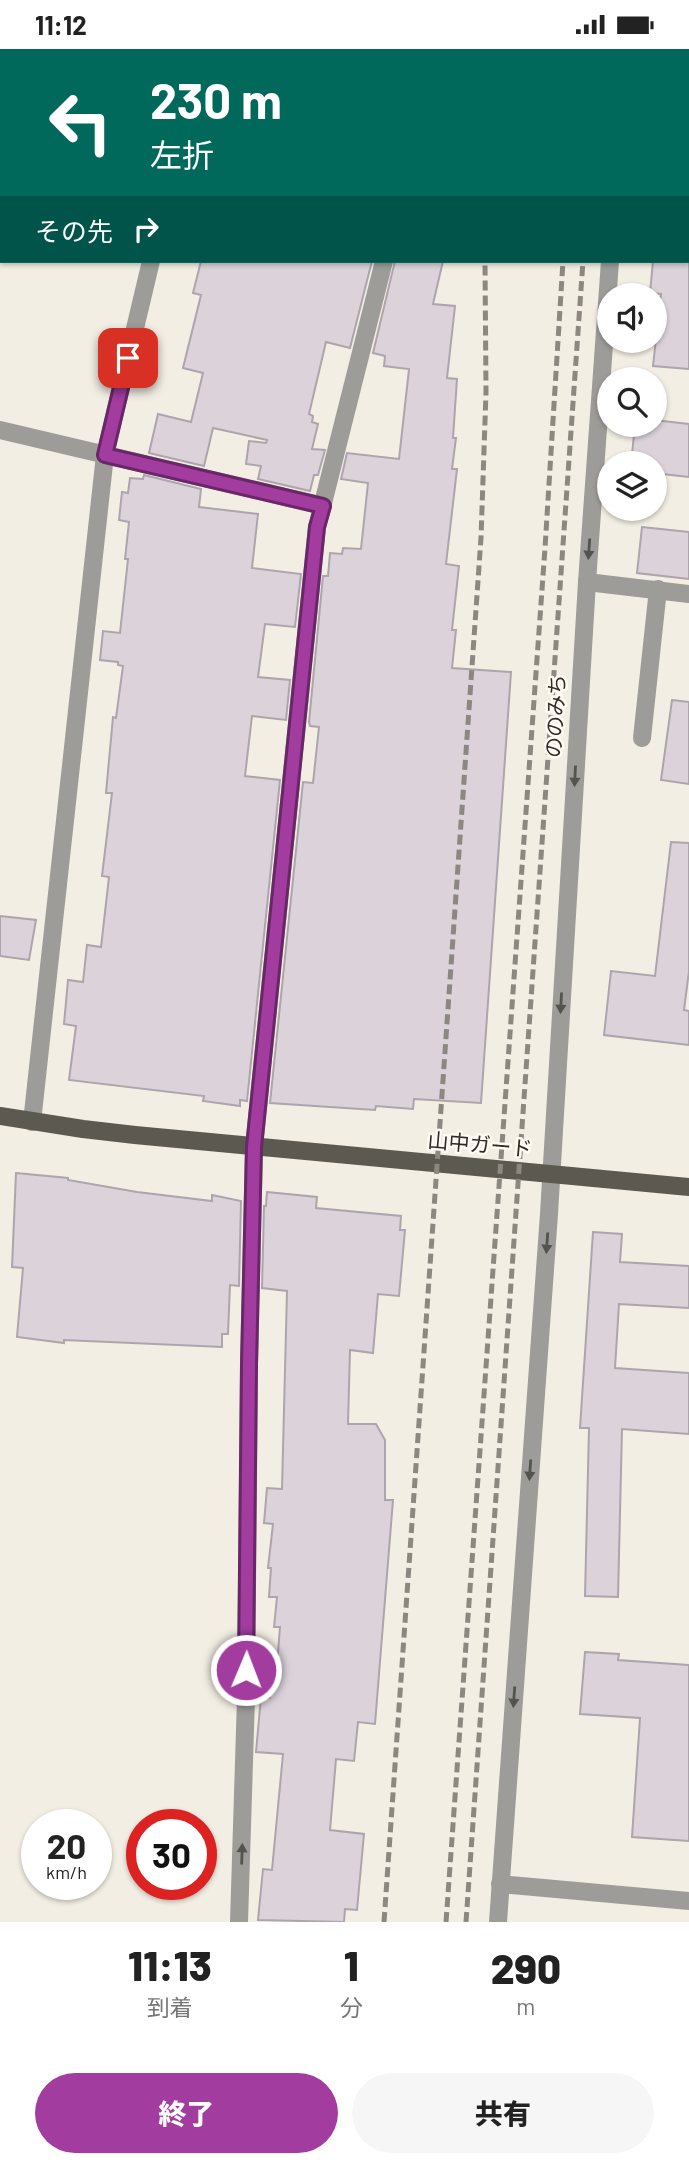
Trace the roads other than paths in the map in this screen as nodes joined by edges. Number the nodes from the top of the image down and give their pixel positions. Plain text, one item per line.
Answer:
1 (151, 263) edge
2 (384, 263) edge
3 (611, 263) edge
4 (0, 430) edge
5 (105, 455) junction
6 (323, 506) junction
7 (587, 582) junction
8 (658, 589) junction
9 (689, 594) edge
10 (642, 738) dead end
11 (0, 1116) edge
12 (32, 1122) junction
13 (254, 1147) junction
14 (551, 1175) junction
15 (689, 1187) edge
16 (500, 1884) junction
17 (689, 1901) edge
18 (239, 1922) edge
19 (498, 1922) edge

1 - 5 street
2 - 6 street
3 -> 7 street, ののみち
4 - 5 street
5 - 6 street
5 - 12 street
6 - 13 street
7 - 8 street
7 -> 14 street, ののみち
8 - 9 street
8 - 10 street
11 - 12 main road, 山中ガード
12 - 13 main road, 山中ガード
13 - 14 main road, 山中ガード
18 -> 13 street
14 - 15 main road, 山中ガード
14 -> 16 street, ののみち
16 - 17 street
16 - 19 street, ののみち

